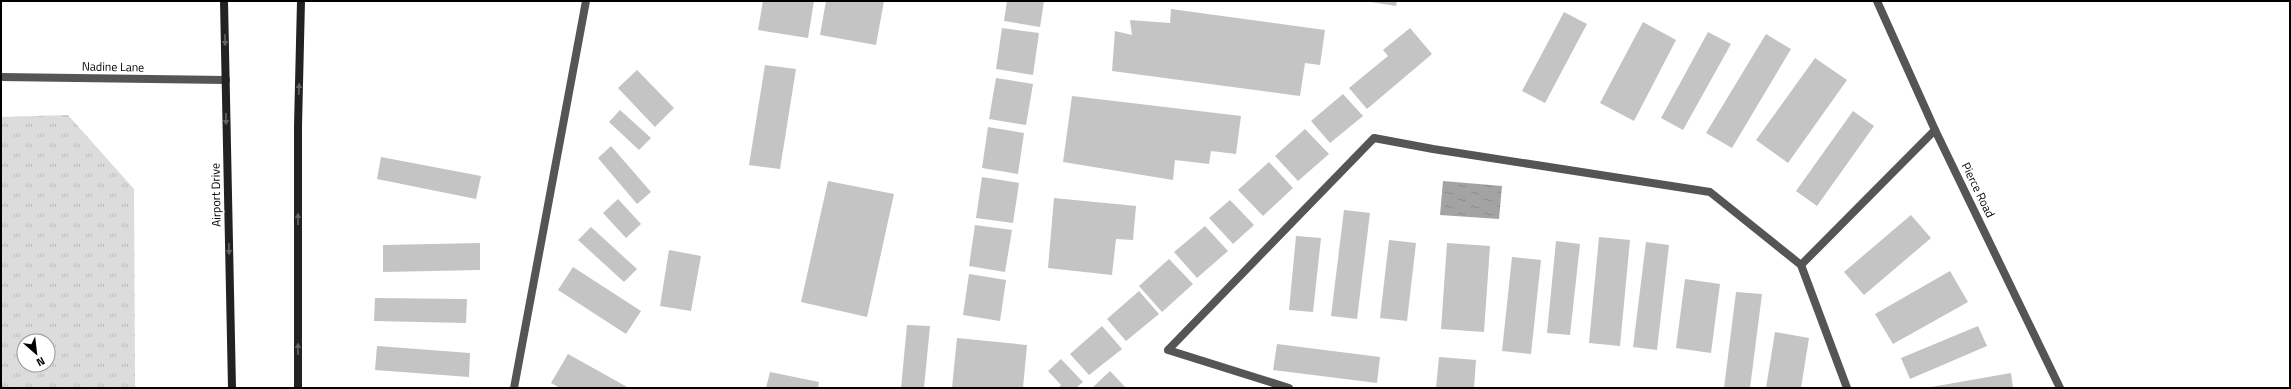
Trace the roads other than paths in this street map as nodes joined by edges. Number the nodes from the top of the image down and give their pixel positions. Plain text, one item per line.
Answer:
1 (224, 1) edge
2 (301, 1) edge
3 (586, 1) edge
4 (1877, 1) edge
5 (1, 77) edge
6 (226, 80) junction
7 (1935, 130) junction
8 (1801, 265) junction
9 (232, 388) edge
10 (298, 388) edge
11 (514, 388) edge
12 (1290, 388) edge
13 (1847, 388) edge
14 (2060, 388) edge

1 -> 6 main road, Airport Drive
10 -> 2 main road
3 - 11 street
4 - 7 street, Pierce Road
5 - 6 street, Nadine Lane
6 -> 9 main road, Airport Drive
7 - 8 street
7 - 14 street, Pierce Road
8 - 12 street
8 - 13 street

